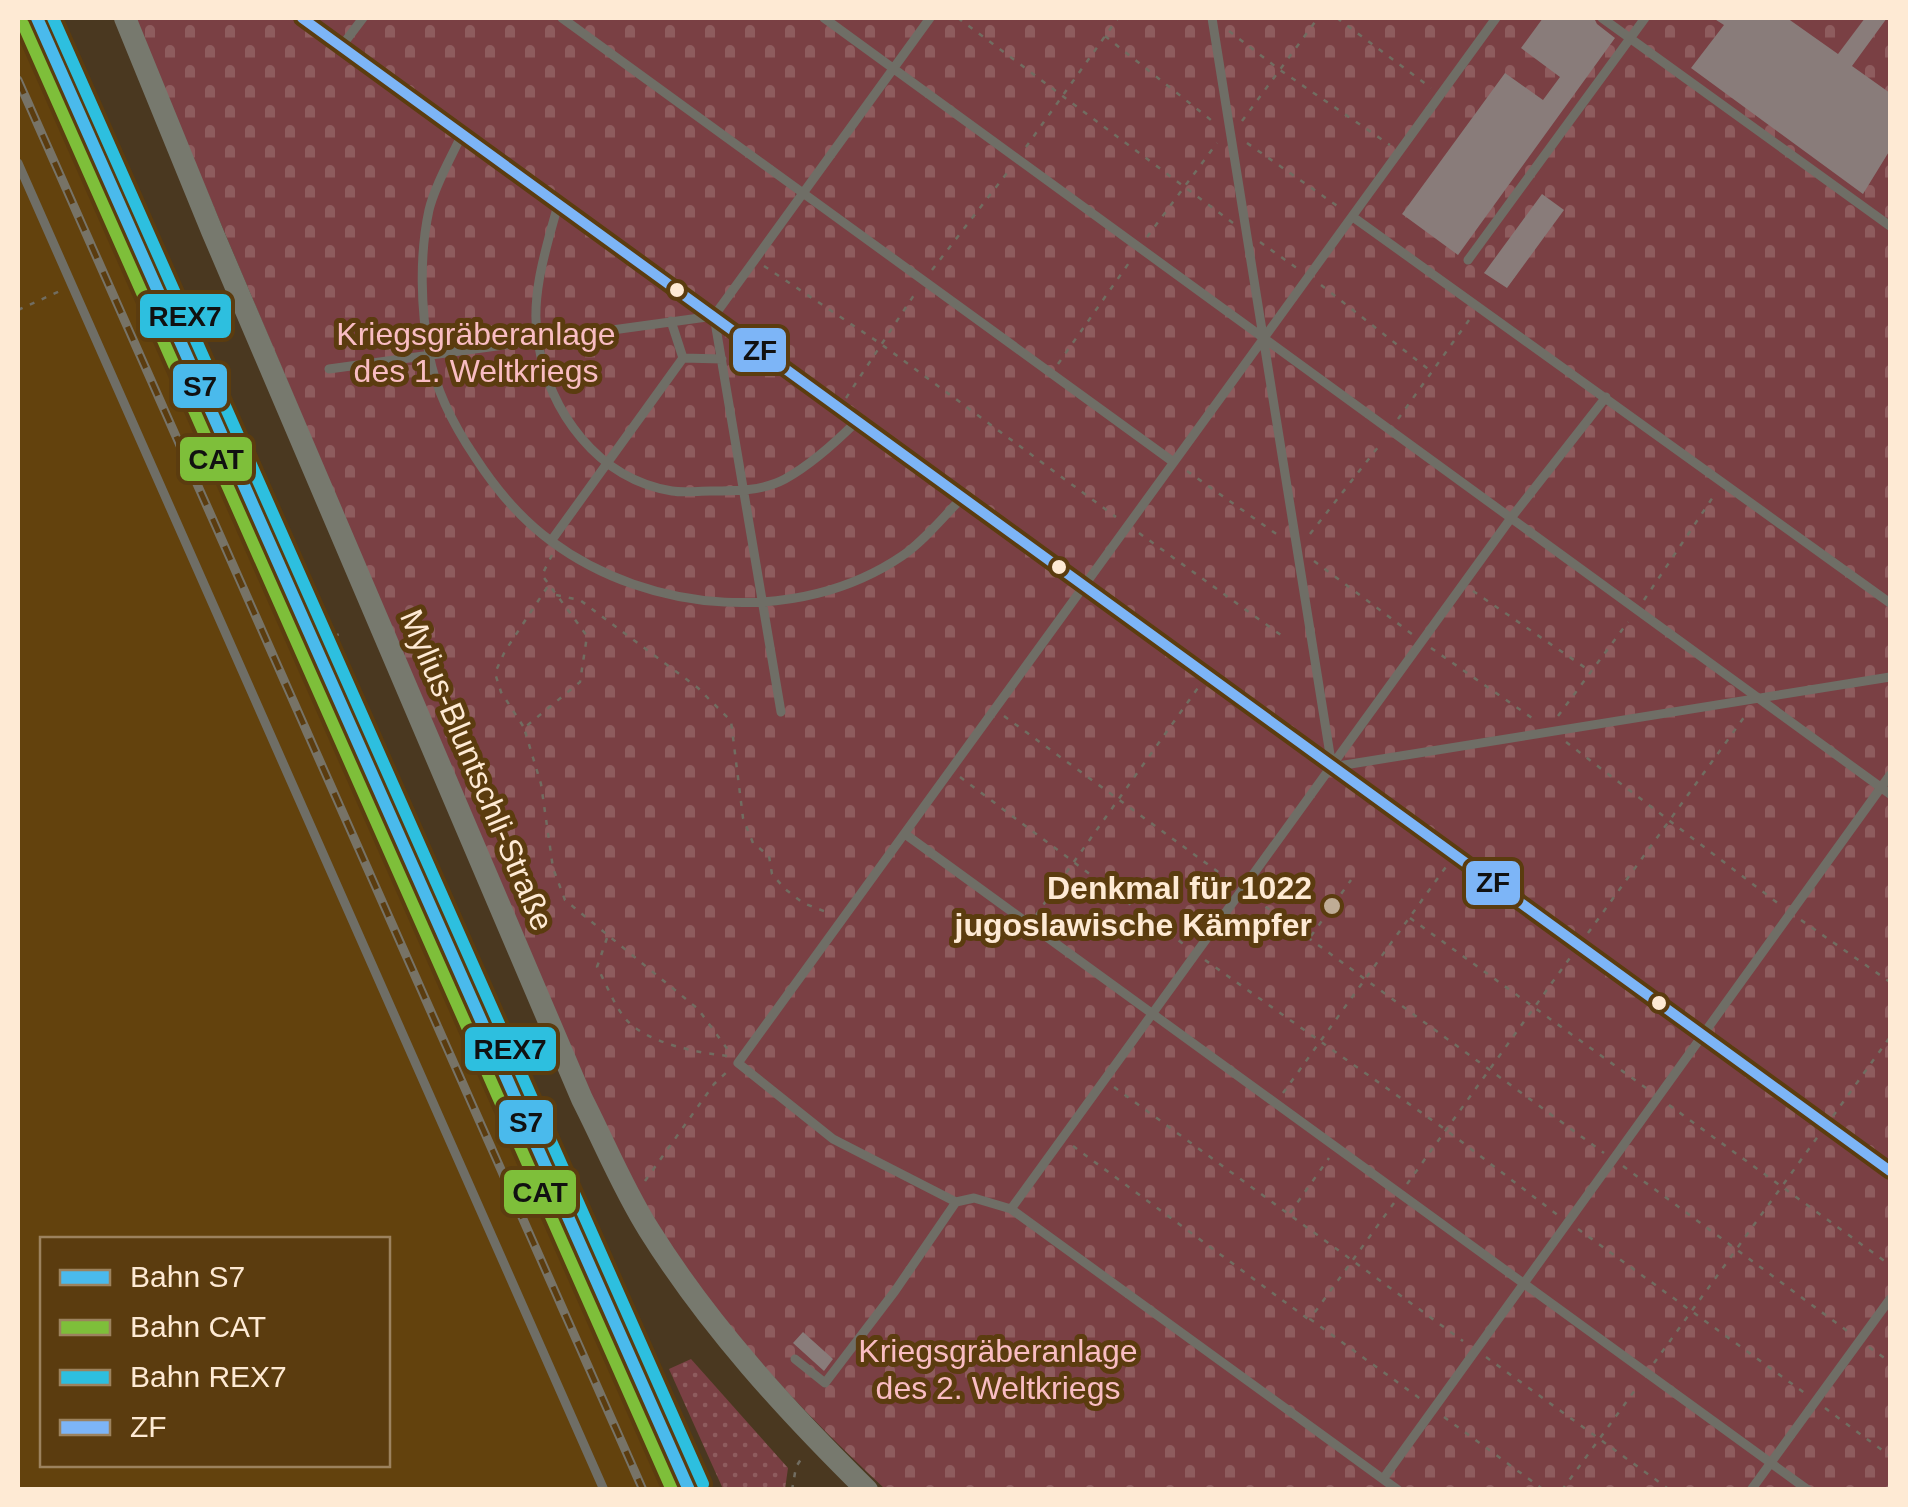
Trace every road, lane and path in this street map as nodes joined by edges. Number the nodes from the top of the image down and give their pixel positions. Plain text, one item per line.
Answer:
1 (125, 18) edge
2 (302, 18) edge
3 (363, 18) edge
4 (562, 18) edge
5 (824, 18) edge
6 (930, 18) edge
7 (958, 18) edge
8 (1118, 18) edge
9 (1212, 18) edge
10 (1336, 18) edge
11 (1496, 18) edge
12 (1602, 18) edge
13 (1645, 18) edge
14 (1630, 38) junction
15 (341, 46) junction
16 (894, 68) junction
17 (1440, 94) junction
18 (1060, 95) junction
19 (462, 134) junction
20 (1400, 151) junction
21 (1018, 159) junction
22 (18, 163) edge
23 (803, 193) junction
24 (558, 206) junction
25 (1352, 216) junction
26 (1890, 226) edge
27 (1247, 233) junction
28 (1139, 248) junction
29 (755, 260) junction
30 (1468, 260) dead end
31 (1310, 276) junction
32 (924, 280) junction
33 (62, 290) dead end
34 (1479, 306) junction
35 (18, 310) edge
36 (714, 316) junction
37 (671, 321) junction
38 (537, 339) junction
39 (1264, 340) junction
40 (882, 344) junction
41 (429, 356) junction
42 (683, 358) junction
43 (722, 359) junction
44 (329, 369) dead end
45 (1432, 372) junction
46 (1051, 373) junction
47 (1606, 397) junction
48 (839, 408) junction
49 (857, 422) junction
50 (1390, 431) junction
51 (1172, 461) junction
52 (606, 466) junction
53 (745, 491) junction
54 (962, 498) junction
55 (1511, 518) junction
56 (1127, 524) junction
57 (554, 543) junction
58 (1298, 549) junction
59 (1463, 584) junction
60 (548, 585) junction
61 (1083, 587) junction
62 (554, 594) junction
63 (1890, 603) edge
64 (764, 604) junction
65 (346, 632) dead end
66 (334, 636) dead end
67 (1284, 638) dead end
68 (1590, 672) dead end
69 (1206, 676) junction
70 (1890, 677) edge
71 (1762, 699) junction
72 (1744, 702) junction
73 (995, 710) junction
74 (781, 712) dead end
75 (524, 728) junction
76 (1553, 732) junction
77 (1332, 766) junction
78 (951, 770) junction
79 (1890, 775) edge
80 (1886, 790) edge
81 (1118, 799) junction
82 (1669, 821) junction
83 (905, 834) junction
84 (1455, 855) junction
85 (1074, 862) junction
86 (1351, 880) dead end
87 (1242, 890) junction
88 (1791, 912) junction
89 (845, 918) junction
90 (1030, 924) junction
91 (607, 936) junction
92 (1310, 938) junction
93 (1579, 945) junction
94 (1196, 954) junction
95 (1366, 980) junction
96 (1890, 982) edge
97 (1153, 1014) junction
98 (1702, 1034) junction
99 (1890, 1038) edge
100 (1320, 1043) junction
101 (738, 1063) junction
102 (1489, 1070) junction
103 (1104, 1080) junction
104 (1276, 1103) junction
105 (1827, 1124) junction
106 (1446, 1130) junction
107 (1063, 1138) junction
108 (1336, 1149) junction
109 (1612, 1159) junction
110 (1890, 1170) edge
111 (644, 1182) dead end
112 (1400, 1194) junction
113 (956, 1202) junction
114 (1011, 1208) junction
115 (1567, 1222) junction
116 (1737, 1250) junction
117 (1523, 1283) junction
118 (1890, 1298) edge
119 (1691, 1313) junction
120 (1310, 1320) junction
121 (1860, 1340) junction
122 (795, 1358) dead end
123 (1890, 1362) edge
124 (1647, 1373) junction
125 (1816, 1401) junction
126 (1433, 1408) junction
127 (817, 1440) junction
128 (1890, 1456) edge
129 (1771, 1462) junction
130 (1383, 1478) junction
131 (604, 1490) edge
132 (792, 1490) edge
133 (867, 1490) edge
134 (1398, 1490) edge
135 (1544, 1490) edge
136 (1562, 1490) edge
137 (1751, 1490) edge
138 (1808, 1490) edge

1 - 127 street, Mylius-Bluntschli-Straße
2 - 15 lane
3 - 15 lane
4 - 23 lane
5 - 16 lane
6 - 16 lane
7 - 18 path
8 - 18 path
9 - 20 path
9 - 27 lane
10 - 17 path
11 - 17 lane
12 - 14 lane
13 - 14 lane
14 - 26 lane
14 - 30 lane
15 - 19 lane
16 - 21 lane
16 - 23 lane
17 - 20 lane
18 - 21 path
18 - 27 path
19 - 24 lane
19 - 41 lane
20 - 25 lane
21 - 28 lane
21 - 32 path
22 - 131 lane
23 - 29 lane
23 - 32 lane
24 - 36 lane
24 - 38 lane
25 - 31 lane
25 - 34 lane
27 - 31 path
27 - 39 lane
28 - 39 lane
28 - 46 path
29 - 36 lane
29 - 40 path
31 - 39 lane
31 - 45 path
32 - 40 path
32 - 46 lane
33 - 35 path
34 - 45 path
34 - 47 lane
36 - 37 lane
36 - 43 lane
36 - 48 lane
37 - 38 lane
37 - 42 lane
38 - 41 lane
38 - 52 lane
39 - 50 lane
39 - 51 lane
39 - 58 lane
40 - 48 path
40 - 56 path
41 - 44 lane
41 - 57 lane
42 - 43 lane
42 - 52 lane
43 - 53 lane
45 - 50 path
46 - 51 lane
47 - 55 lane
47 - 63 lane
48 - 49 lane
49 - 53 lane
49 - 54 lane
50 - 55 lane
50 - 58 path
51 - 56 lane
51 - 58 path
52 - 53 lane
52 - 57 lane
53 - 64 lane
54 - 61 lane
54 - 64 lane
55 - 59 lane
55 - 71 lane
56 - 61 lane
56 - 67 path
57 - 60 path
57 - 64 lane
58 - 77 lane
59 - 68 path
59 - 77 lane
60 - 62 path
60 - 75 path
61 - 69 lane
61 - 73 lane
62 - 75 path
62 - 89 path
64 - 74 lane
65 - 66 path
69 - 77 lane
69 - 81 path
70 - 71 lane
71 - 72 lane
71 - 80 lane
72 - 76 lane
72 - 82 path
73 - 78 lane
73 - 81 path
75 - 91 path
76 - 77 lane
76 - 82 path
77 - 84 lane
77 - 87 lane
78 - 83 lane
78 - 85 path
79 - 80 lane
80 - 88 lane
81 - 85 path
81 - 87 path
82 - 88 path
82 - 93 path
83 - 89 lane
83 - 90 lane
84 - 93 lane
84 - 95 path
85 - 90 path
85 - 94 path
86 - 92 path
87 - 92 path
87 - 94 lane
88 - 96 path
88 - 98 lane
89 - 101 lane
90 - 97 lane
91 - 91 path
92 - 95 path
93 - 98 lane
93 - 102 path
94 - 97 lane
94 - 100 path
95 - 100 path
95 - 102 path
97 - 103 lane
97 - 104 lane
98 - 105 lane
98 - 109 lane
99 - 105 path
100 - 104 path
100 - 106 path
101 - 111 path
101 - 113 lane
102 - 106 path
102 - 109 path
103 - 107 lane
103 - 108 path
104 - 108 lane
105 - 110 lane
105 - 116 path
106 - 112 path
106 - 115 path
107 - 114 lane
107 - 120 path
108 - 112 lane
109 - 115 lane
109 - 116 path
112 - 117 lane
112 - 120 path
113 - 114 lane
113 - 122 lane
114 - 130 lane
115 - 117 lane
115 - 119 path
116 - 119 path
116 - 121 path
117 - 124 lane
117 - 126 lane
118 - 121 lane
119 - 124 path
119 - 125 path
120 - 126 path
121 - 123 path
121 - 125 lane
124 - 129 lane
124 - 136 path
125 - 128 path
125 - 129 lane
126 - 130 lane
126 - 135 path
127 - 132 path
127 - 133 street, Mylius-Bluntschli-Straße
129 - 137 lane
129 - 138 lane
130 - 134 lane

